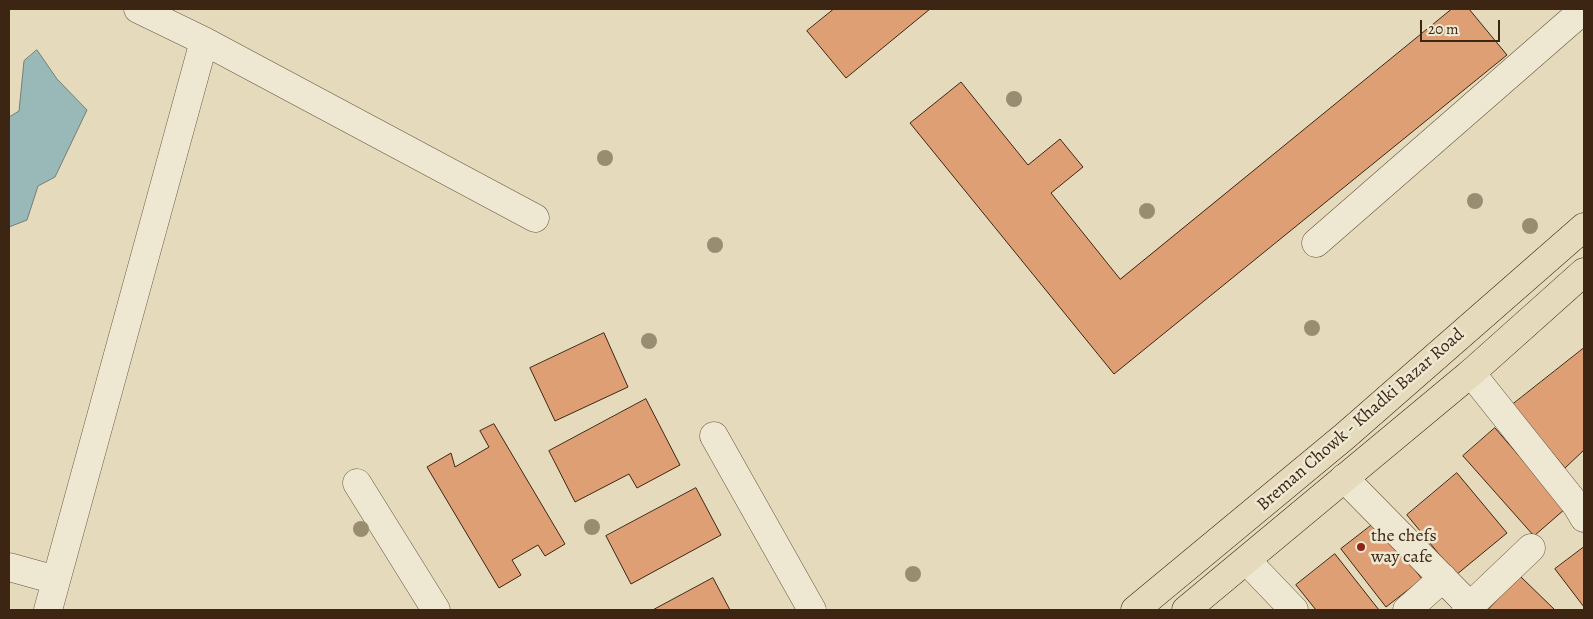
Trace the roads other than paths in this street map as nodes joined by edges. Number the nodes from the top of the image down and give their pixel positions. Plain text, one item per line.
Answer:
1 (138, 9) edge
2 (1574, 22) edge
3 (204, 41) junction
4 (535, 218) dead end
5 (1584, 227) edge
6 (1316, 243) dead end
7 (1584, 272) edge
8 (1470, 373) junction
9 (714, 436) dead end
10 (1344, 478) junction
11 (357, 483) dead end
12 (1584, 518) edge
13 (1531, 548) dead end
14 (1247, 561) junction
15 (9, 567) edge
16 (1443, 578) junction
17 (56, 580) junction
18 (1468, 608) edge
19 (48, 610) edge
20 (436, 610) edge
21 (812, 610) edge
22 (1135, 610) edge
23 (1186, 610) edge
24 (1294, 610) edge
25 (1407, 610) edge

1 - 3 street
2 - 6 street
3 - 4 street
3 - 17 street
5 - 22 main road, Breman Chowk - Khadki Bazar Road
7 - 8 main road, Breman Chowk - Khadki Bazar Road
8 - 10 main road, Breman Chowk - Khadki Bazar Road
8 - 12 street
9 - 21 street
10 - 14 main road, Breman Chowk - Khadki Bazar Road
10 - 16 street
11 - 20 street
13 - 18 street
14 - 23 main road, Breman Chowk - Khadki Bazar Road
14 - 24 street
15 - 17 street
16 - 18 street
16 - 25 street
17 - 19 street

